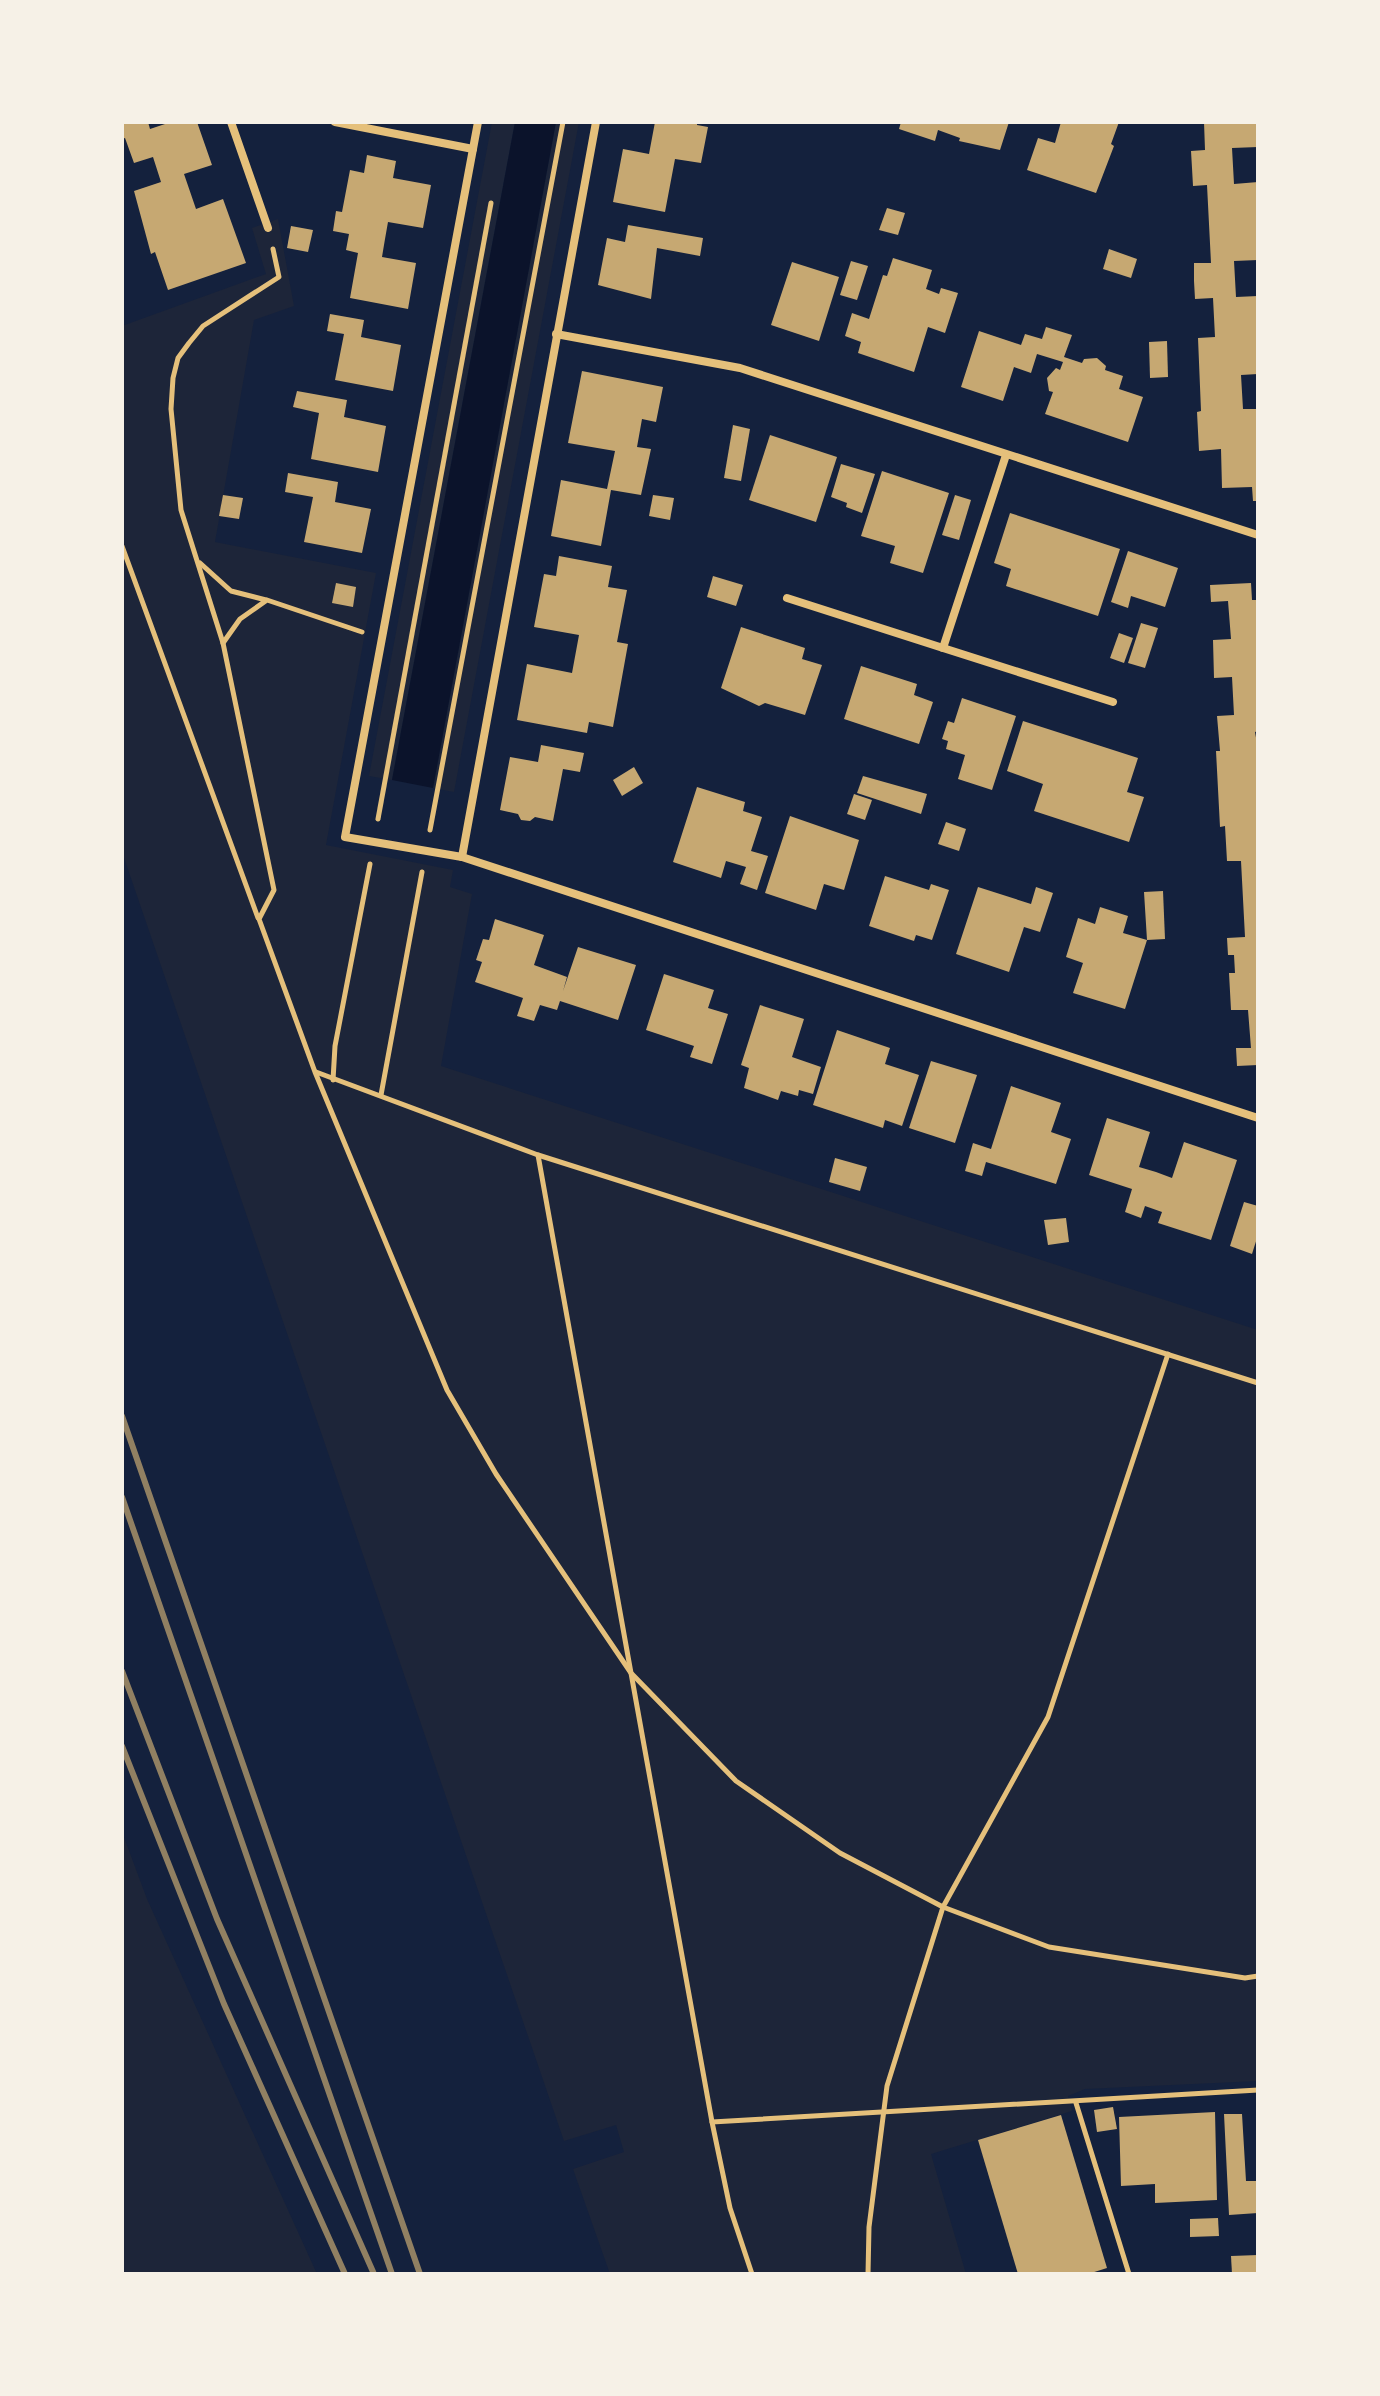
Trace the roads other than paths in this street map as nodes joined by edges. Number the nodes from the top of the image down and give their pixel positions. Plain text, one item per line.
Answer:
1 (231, 122) edge
2 (335, 122) edge
3 (478, 122) edge
4 (596, 122) edge
5 (473, 149) junction
6 (268, 228) road end
7 (556, 334) junction
8 (1006, 455) junction
9 (1258, 535) edge
10 (787, 598) dead end
11 (943, 648) junction
12 (1113, 702) dead end
13 (462, 857) junction
14 (1258, 1118) edge

1 - 6 street
2 - 5 street
3 - 5 street
4 - 7 street
5 - 13 street
7 - 8 street
7 - 13 street
8 - 9 street
8 - 11 street
10 - 11 street
11 - 12 street
13 - 14 street

